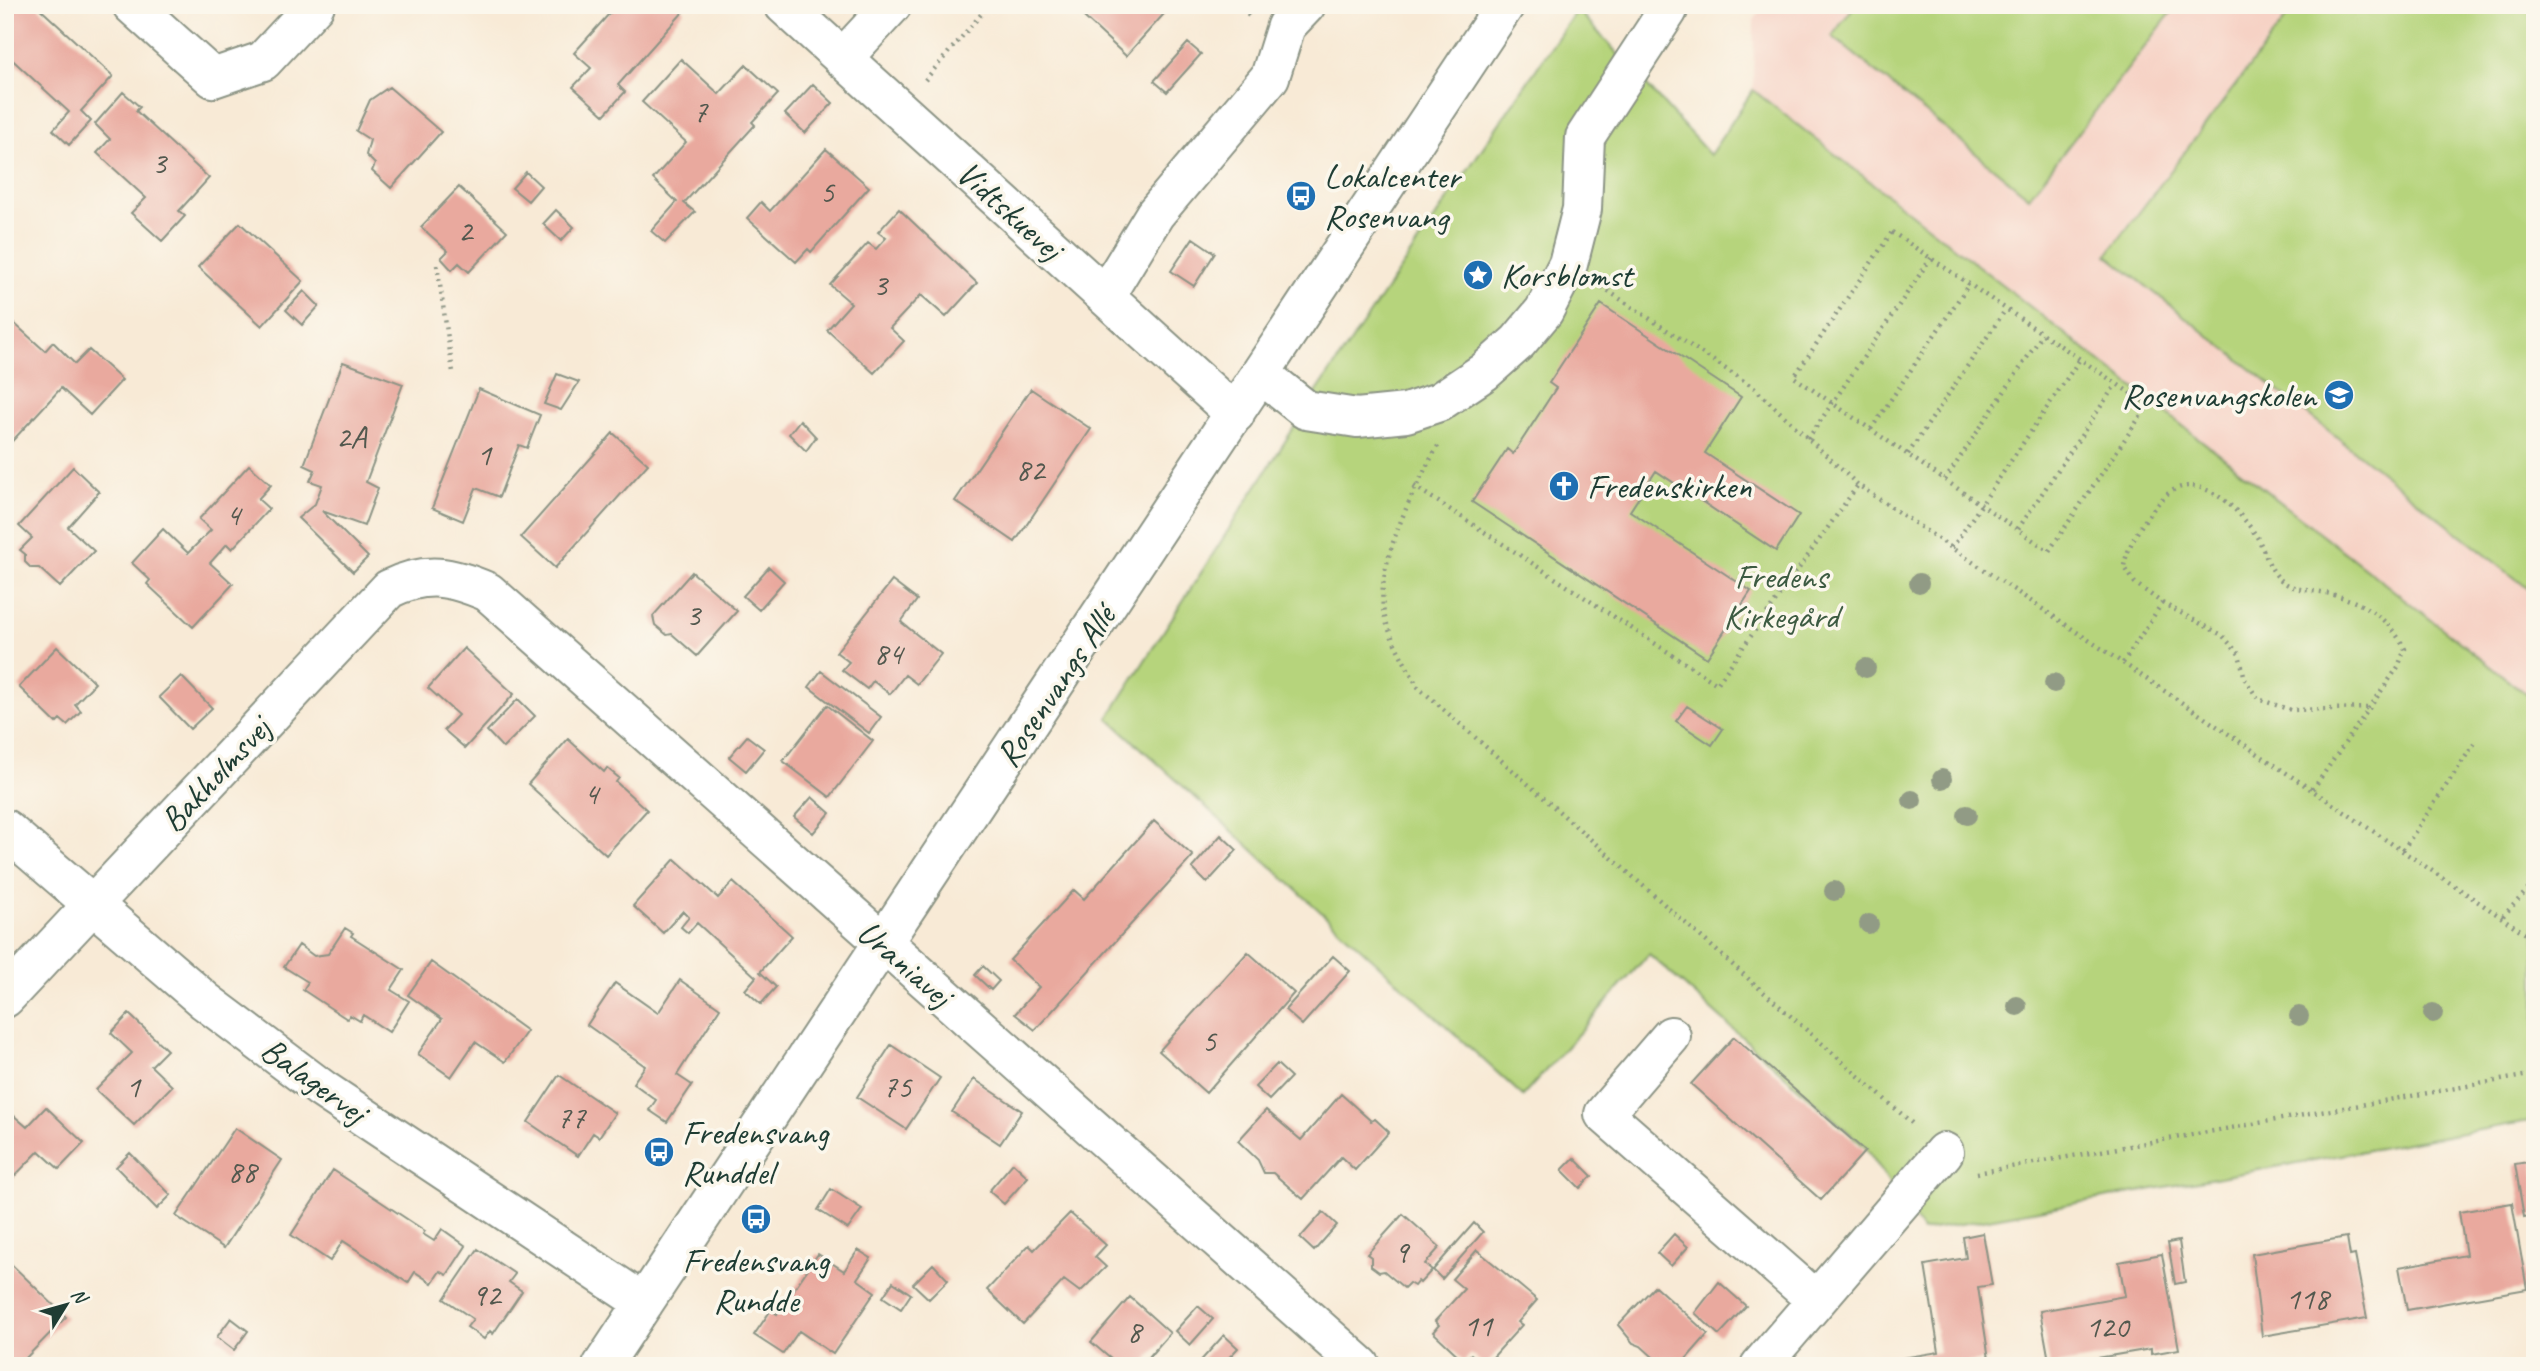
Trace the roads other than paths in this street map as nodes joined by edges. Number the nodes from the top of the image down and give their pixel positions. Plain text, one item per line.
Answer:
1 (132, 5) edge
2 (315, 5) edge
3 (784, 5) edge
4 (892, 5) edge
5 (1306, 5) edge
6 (1505, 5) edge
7 (1671, 7) edge
8 (843, 58) junction
9 (1105, 296) junction
10 (1261, 374) junction
11 (1235, 414) junction
12 (440, 578) joint
13 (5, 829) edge
14 (92, 905) junction
15 (884, 944) junction
16 (5, 998) edge
17 (1671, 1036) dead end
18 (1944, 1152) road end
19 (1816, 1300) junction
20 (644, 1303) junction
21 (602, 1366) edge
22 (1361, 1366) edge
23 (1760, 1366) edge

1 - 2 street
3 - 8 street, Vidtskuevej
4 - 8 street
5 - 9 street
6 - 10 street, Rosenvangs Allé
7 - 10 street
8 - 9 street, Vidtskuevej
9 - 11 street, Vidtskuevej
10 - 11 street, Rosenvangs Allé
11 - 15 street, Rosenvangs Allé
12 - 14 street, Bakholmsvej
12 - 15 street, Uraniavej
13 - 14 street, Balagervej
14 - 16 street, Bakholmsvej
14 - 20 street, Balagervej
15 - 20 street, Rosenvangs Allé
15 - 22 street, Uraniavej
17 - 19 street
18 - 19 street
19 - 23 street
20 - 21 street, Rosenvangs Allé

